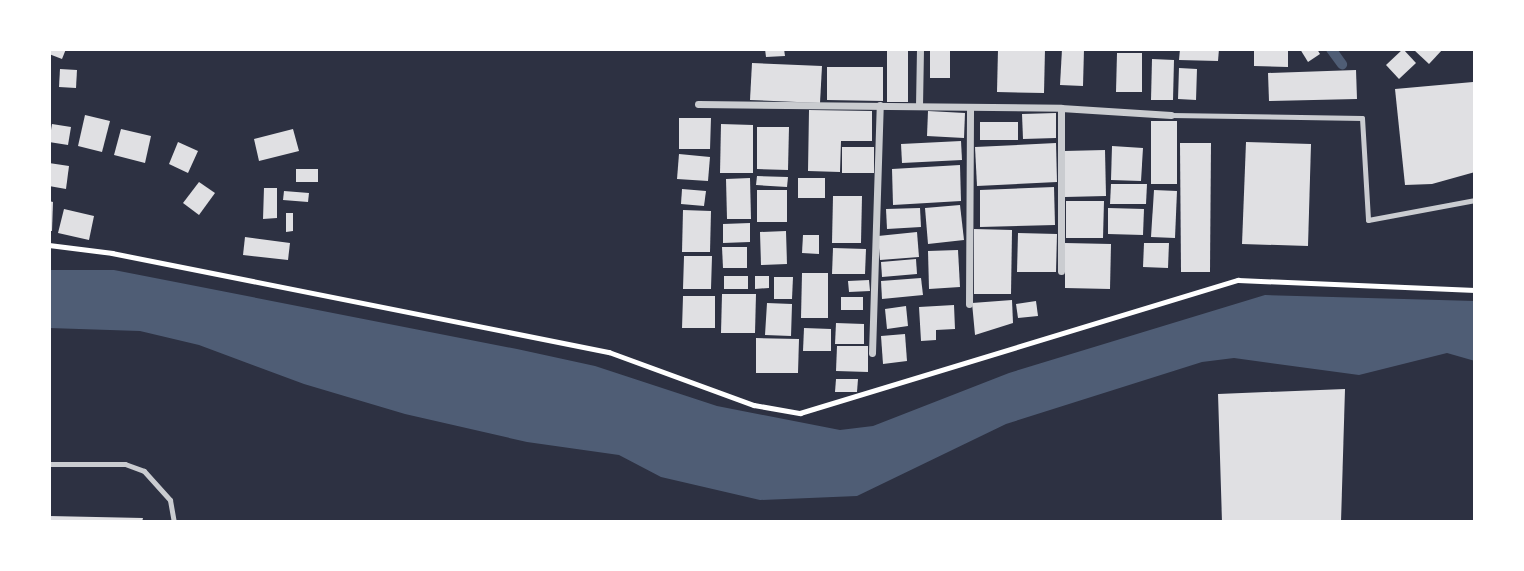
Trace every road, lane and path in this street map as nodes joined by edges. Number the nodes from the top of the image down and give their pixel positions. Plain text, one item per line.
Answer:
1 (920, 49) edge
2 (698, 104) dead end
3 (880, 105) junction
4 (919, 106) junction
5 (970, 107) junction
6 (1061, 108) junction
7 (1171, 115) joint
8 (1475, 200) edge
9 (49, 245) edge
10 (1061, 271) dead end
11 (1475, 290) edge
12 (969, 304) dead end
13 (872, 353) dead end
14 (49, 464) edge
15 (174, 522) edge

1 - 4 street
2 - 3 street
3 - 4 street
3 - 13 street
4 - 5 street
5 - 6 street
5 - 12 street
6 - 7 street
6 - 10 street
7 - 8 lane
9 - 11 path
14 - 15 lane

